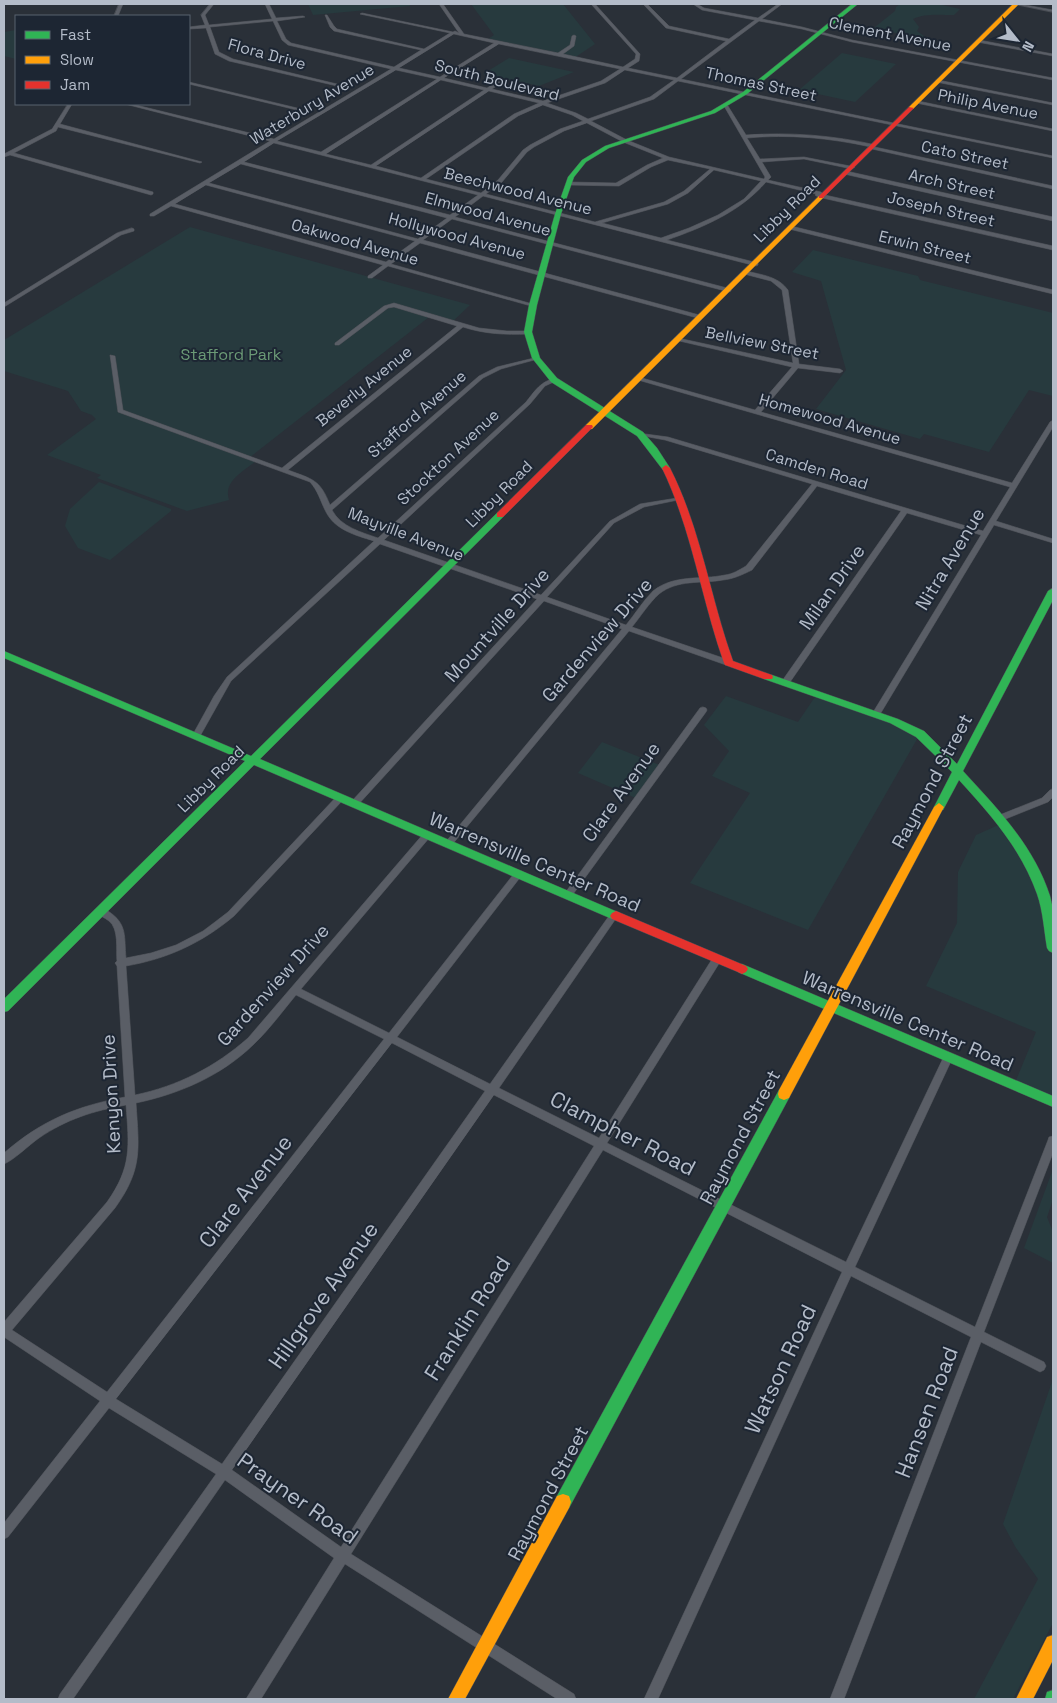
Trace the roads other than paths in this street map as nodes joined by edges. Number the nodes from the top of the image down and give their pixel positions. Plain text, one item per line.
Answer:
1 (212, 4) edge
2 (267, 4) edge
3 (441, 4) edge
4 (593, 4) edge
5 (645, 4) edge
6 (694, 4) edge
7 (780, 4) edge
8 (1016, 4) edge
9 (852, 5) edge
10 (1053, 11) edge
11 (362, 14) dead end
12 (326, 16) dead end
13 (303, 17) dead end
14 (274, 20) junction
15 (759, 20) junction
16 (207, 26) junction
17 (190, 28) edge
18 (459, 30) junction
19 (453, 33) junction
20 (820, 33) junction
21 (464, 35) junction
22 (574, 36) dead end
23 (731, 40) junction
24 (979, 41) junction
25 (498, 42) junction
26 (425, 50) junction
27 (559, 55) junction
28 (1053, 55) edge
29 (959, 61) junction
30 (396, 68) junction
31 (625, 68) junction
32 (441, 78) junction
33 (1053, 79) edge
34 (502, 80) dead end
35 (678, 80) junction
36 (938, 81) junction
37 (190, 83) edge
38 (335, 85) dead end
39 (490, 88) junction
40 (745, 94) junction
41 (544, 102) junction
42 (918, 102) junction
43 (1053, 104) edge
44 (69, 105) edge
45 (131, 105) edge
46 (726, 106) junction
47 (297, 109) dead end
48 (588, 121) junction
49 (896, 124) junction
50 (58, 125) junction
51 (1053, 130) edge
52 (744, 137) junction
53 (275, 141) junction
54 (625, 141) junction
55 (873, 147) junction
56 (10, 153) junction
57 (322, 154) junction
58 (4, 156) edge
59 (1053, 157) edge
60 (667, 158) junction
61 (759, 161) junction
62 (200, 162) dead end
63 (240, 162) junction
64 (371, 167) junction
65 (713, 169) junction
66 (849, 170) junction
67 (422, 179) junction
68 (765, 181) junction
69 (205, 183) junction
70 (570, 184) junction
71 (1053, 187) edge
72 (151, 193) dead end
73 (482, 194) junction
74 (823, 195) junction
75 (170, 204) junction
76 (558, 214) junction
77 (152, 215) dead end
78 (452, 217) junction
79 (1053, 219) edge
80 (596, 223) junction
81 (791, 228) junction
82 (132, 230) dead end
83 (420, 240) junction
84 (661, 240) junction
85 (550, 243) junction
86 (1053, 248) edge
87 (756, 264) junction
88 (387, 265) junction
89 (746, 273) junction
90 (542, 274) junction
91 (370, 277) dead end
92 (729, 290) junction
93 (1053, 292) edge
94 (4, 305) edge
95 (533, 305) junction
96 (701, 317) junction
97 (462, 326) junction
98 (528, 332) junction
99 (678, 340) junction
100 (337, 344) dead end
101 (112, 356) dead end
102 (536, 358) junction
103 (796, 366) junction
104 (840, 371) dead end
105 (640, 379) junction
106 (554, 380) junction
107 (604, 412) junction
108 (757, 412) junction
109 (1053, 422) edge
110 (640, 434) junction
111 (284, 470) junction
112 (816, 483) junction
113 (1014, 486) junction
114 (681, 498) junction
115 (328, 510) junction
116 (905, 510) junction
117 (992, 522) junction
118 (984, 534) junction
119 (380, 541) junction
120 (1053, 541) edge
121 (449, 566) junction
122 (702, 579) junction
123 (1053, 591) edge
124 (544, 598) junction
125 (628, 628) junction
126 (4, 654) edge
127 (729, 663) junction
128 (785, 682) junction
129 (703, 710) dead end
130 (876, 714) junction
131 (196, 736) junction
132 (254, 760) junction
133 (958, 772) junction
134 (1053, 792) edge
135 (340, 798) junction
136 (354, 804) junction
137 (1000, 818) junction
138 (427, 834) junction
139 (448, 844) junction
140 (519, 873) junction
141 (568, 895) junction
142 (1049, 896) edge
143 (100, 911) junction
144 (614, 915) junction
145 (1053, 948) edge
146 (717, 959) junction
147 (120, 963) junction
148 (295, 990) junction
149 (4, 1007) edge
150 (831, 1008) junction
151 (390, 1039) junction
152 (948, 1057) junction
153 (492, 1089) junction
154 (130, 1100) junction
155 (1053, 1102) edge
156 (1053, 1140) edge
157 (601, 1145) junction
158 (4, 1160) edge
159 (723, 1206) junction
160 (848, 1270) junction
161 (4, 1330) edge
162 (978, 1335) junction
163 (1040, 1366) dead end
164 (107, 1400) junction
165 (224, 1472) junction
166 (4, 1533) edge
167 (343, 1556) junction
168 (1053, 1643) edge
169 (485, 1645) junction
170 (65, 1699) edge
171 (254, 1699) edge
172 (456, 1699) edge
173 (569, 1699) edge
174 (651, 1699) edge
175 (837, 1699) edge
176 (1024, 1699) edge

1 - 16 street, Flora Drive
2 - 14 street, South Boulevard
3 - 18 street
4 - 31 street
5 - 23 street
6 - 15 street, Clement Avenue
7 - 15 street
8 - 10 street
8 - 24 main road, Libby Road
9 - 20 main road
11 - 19 street, Thomas Street
12 - 26 street
13 - 14 street
14 - 16 street
14 - 30 street, South Boulevard
15 - 20 street, Clement Avenue
15 - 23 street
16 - 17 street
16 - 38 street, Flora Drive
18 - 19 street, Waterbury Avenue
18 - 21 street
19 - 21 street, Thomas Street
19 - 26 street, Waterbury Avenue
20 - 29 street, Clement Avenue
20 - 40 main road
21 - 25 street, Thomas Street
22 - 27 street
23 - 35 street
24 - 28 street
24 - 29 main road, Libby Road
25 - 27 street, Thomas Street
25 - 32 street
26 - 30 street, Waterbury Avenue
27 - 31 street, Thomas Street
29 - 33 street, Clement Avenue
29 - 36 main road, Libby Road
30 - 32 street, South Boulevard
30 - 53 street, Waterbury Avenue
31 - 35 street, Thomas Street
31 - 41 street
32 - 39 street, South Boulevard
32 - 57 street
34 - 39 street
35 - 40 street, Thomas Street
35 - 48 street
36 - 42 main road, Libby Road
36 - 43 street
37 - 47 street
39 - 41 street, South Boulevard
39 - 64 street
40 - 46 main road
40 - 49 street, Thomas Street
41 - 48 street, South Boulevard
41 - 67 street
42 - 49 main road, Libby Road
42 - 51 street, Philip Avenue
44 - 50 street
45 - 53 street, Beechwood Avenue
46 - 52 street
46 - 54 main road
48 - 54 street, South Boulevard
48 - 73 street
49 - 55 main road, Libby Road
49 - 59 street, Thomas Street
50 - 56 street
50 - 62 street
52 - 55 street, Cato Street
52 - 61 street
53 - 57 street, Beechwood Avenue
53 - 63 street, Waterbury Avenue
54 - 60 street, South Boulevard
54 - 70 main road
55 - 66 main road, Libby Road
55 - 71 street, Cato Street
56 - 58 street
56 - 72 street
57 - 64 street, Beechwood Avenue
60 - 65 street, South Boulevard
60 - 70 street
61 - 66 street, Arch Street
61 - 68 street
63 - 69 street, Waterbury Avenue
63 - 78 street, Elmwood Avenue
64 - 67 street, Beechwood Avenue
65 - 68 street, South Boulevard
65 - 80 street
66 - 74 main road, Libby Road
66 - 79 street, Arch Street
67 - 73 street, Beechwood Avenue
68 - 74 street, South Boulevard
68 - 84 street
69 - 75 street, Waterbury Avenue
69 - 83 street, Hollywood Avenue
70 - 76 main road
73 - 76 street, Beechwood Avenue
73 - 78 street
74 - 81 main road, Libby Road
74 - 86 street, Joseph Street
75 - 77 street, Waterbury Avenue
75 - 88 street, Oakwood Avenue
76 - 80 street, Beechwood Avenue
76 - 85 main road
78 - 83 street
78 - 85 street, Elmwood Avenue
80 - 84 street, Beechwood Avenue
81 - 87 main road, Libby Road
81 - 93 street, Erwin Street
82 - 94 street
83 - 88 street
83 - 90 street, Hollywood Avenue
84 - 87 street, Beechwood Avenue
85 - 90 main road
85 - 92 street, Elmwood Avenue
87 - 89 main road, Libby Road
88 - 91 street
88 - 95 street, Oakwood Avenue
89 - 92 main road, Libby Road
89 - 103 street
90 - 95 main road
90 - 96 street, Hollywood Avenue
92 - 96 main road, Libby Road
95 - 98 main road
96 - 99 main road, Libby Road
97 - 98 street
97 - 100 street
97 - 111 street, Beverly Avenue
98 - 102 main road
99 - 103 street, Bellview Street
99 - 105 main road, Libby Road
101 - 111 street, Mayville Avenue
102 - 106 main road
102 - 115 street, Stafford Avenue
103 - 104 street, Bellview Street
103 - 108 street
105 - 107 main road, Libby Road
105 - 108 street, Homewood Avenue
106 - 107 main road
106 - 119 street, Stockton Avenue
107 - 110 main road
107 - 121 main road, Libby Road
108 - 113 street, Homewood Avenue
109 - 113 street, Nitra Avenue
110 - 112 street, Camden Road
110 - 114 main road
111 - 115 street, Mayville Avenue
112 - 116 street, Camden Road
112 - 122 street, Gardenview Drive
113 - 117 street, Nitra Avenue
114 - 122 main road
114 - 124 street, Mountville Drive
115 - 119 street, Mayville Avenue
116 - 118 street, Camden Road
116 - 128 street, Milan Drive
117 - 118 street, Nitra Avenue
117 - 120 street
118 - 130 street, Nitra Avenue
119 - 121 street, Mayville Avenue
119 - 131 street, Stockton Avenue
121 - 124 street, Mayville Avenue
121 - 132 main road, Libby Road
122 - 125 street, Gardenview Drive
122 - 127 main road
123 - 133 main road, Raymond Street
124 - 125 street, Mayville Avenue
124 - 136 street, Mountville Drive
125 - 127 street, Mayville Avenue
125 - 139 street, Gardenview Drive
126 - 131 main road, Warrensville Center Road
127 - 128 main road
128 - 130 main road
129 - 141 street, Clare Avenue
130 - 133 main road
131 - 132 main road, Warrensville Center Road
132 - 135 main road, Warrensville Center Road
132 - 143 main road, Libby Road
133 - 137 main road
133 - 150 main road, Raymond Street
134 - 137 street
135 - 136 main road, Warrensville Center Road
135 - 147 street
136 - 138 main road, Warrensville Center Road
137 - 142 main road
138 - 139 main road, Warrensville Center Road
138 - 148 street, Gardenview Drive
139 - 140 main road, Warrensville Center Road
140 - 141 main road, Warrensville Center Road
140 - 151 street, Clare Avenue
141 - 144 main road, Warrensville Center Road
142 - 145 main road
143 - 147 street, Kenyon Drive
143 - 149 main road, Libby Road
144 - 146 main road, Warrensville Center Road
144 - 153 street, Hillgrove Avenue
146 - 150 main road, Warrensville Center Road
146 - 157 street, Franklin Road
147 - 154 street, Kenyon Drive
148 - 151 street, Clampher Road
148 - 154 street, Gardenview Drive
150 - 152 main road, Warrensville Center Road
150 - 159 main road, Raymond Street
151 - 153 street, Clampher Road
151 - 164 street, Clare Avenue
152 - 155 main road, Warrensville Center Road
152 - 160 street, Watson Road
153 - 157 street, Clampher Road
153 - 165 street, Hillgrove Avenue
154 - 158 street, Gardenview Drive
154 - 161 street, Kenyon Drive
156 - 162 street, Hansen Road
157 - 159 street, Clampher Road
157 - 167 street, Franklin Road
159 - 160 street, Clampher Road
159 - 169 main road, Raymond Street
160 - 162 street, Clampher Road
160 - 174 street, Watson Road
161 - 164 street, Prayner Road
162 - 163 street, Clampher Road
162 - 175 street, Hansen Road
164 - 165 street, Prayner Road
164 - 166 street, Clare Avenue
165 - 167 street, Prayner Road
165 - 170 street, Hillgrove Avenue
167 - 169 street, Prayner Road
167 - 171 street, Franklin Road
168 - 176 main road
169 - 172 main road, Raymond Street
169 - 173 street, Prayner Road

